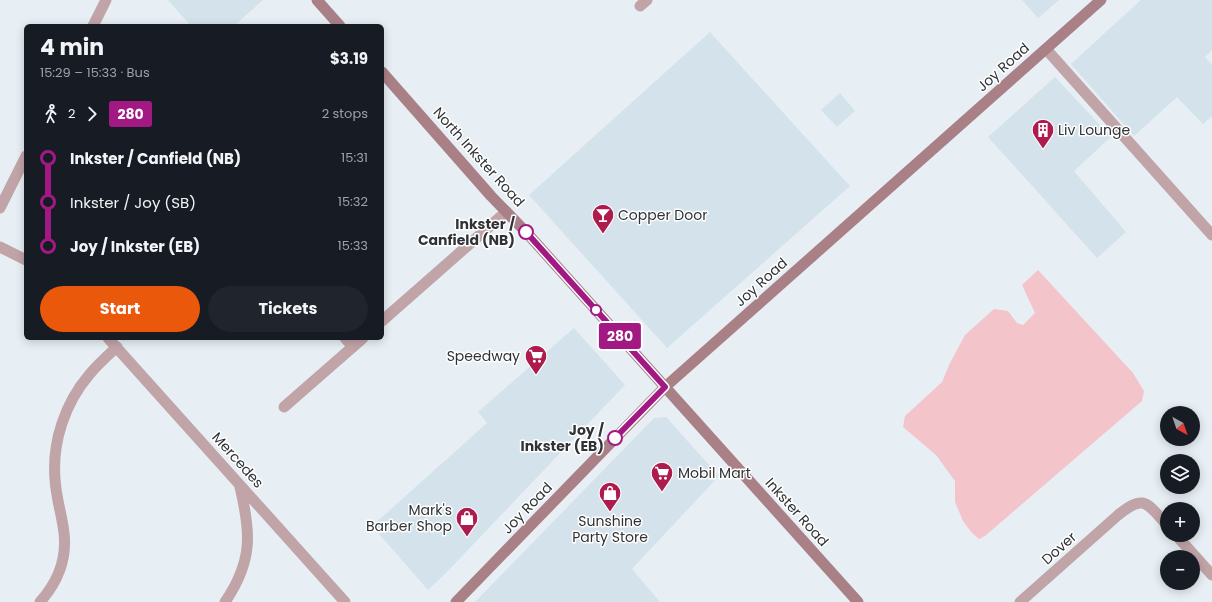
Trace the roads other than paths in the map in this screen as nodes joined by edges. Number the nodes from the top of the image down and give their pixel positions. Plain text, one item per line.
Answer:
1 (106, 0) edge
2 (317, 0) edge
3 (1101, 0) edge
4 (94, 24) edge
5 (338, 24) edge
6 (1046, 49) junction
7 (384, 74) edge
8 (24, 160) edge
9 (0, 208) edge
10 (506, 212) junction
11 (1212, 235) edge
12 (0, 247) edge
13 (24, 259) edge
14 (384, 319) edge
15 (110, 340) edge
16 (347, 340) edge
17 (361, 340) edge
18 (117, 347) junction
19 (353, 347) junction
20 (665, 387) junction
21 (284, 407) dead end
22 (240, 484) junction
23 (1160, 518) edge
24 (1182, 542) edge
25 (1212, 576) edge
26 (40, 602) edge
27 (225, 602) edge
28 (345, 602) edge
29 (456, 602) edge
30 (858, 602) edge
31 (1020, 602) edge

1 - 4 street
2 - 5 main road
3 - 6 main road, Joy Road
6 - 11 street
6 - 20 main road, Joy Road
7 - 10 main road, North Inkster Road
8 - 9 street
10 - 14 street
10 - 20 main road, North Inkster Road
12 - 13 street
15 - 18 street, Mercedes
16 - 19 street
17 - 19 street
18 - 22 street, Mercedes
18 - 26 street
19 - 21 street
20 - 29 main road, Joy Road
20 - 30 main road, Inkster Road
22 - 27 street
22 - 28 street, Mercedes
23 - 31 street, Dover
24 - 25 street

